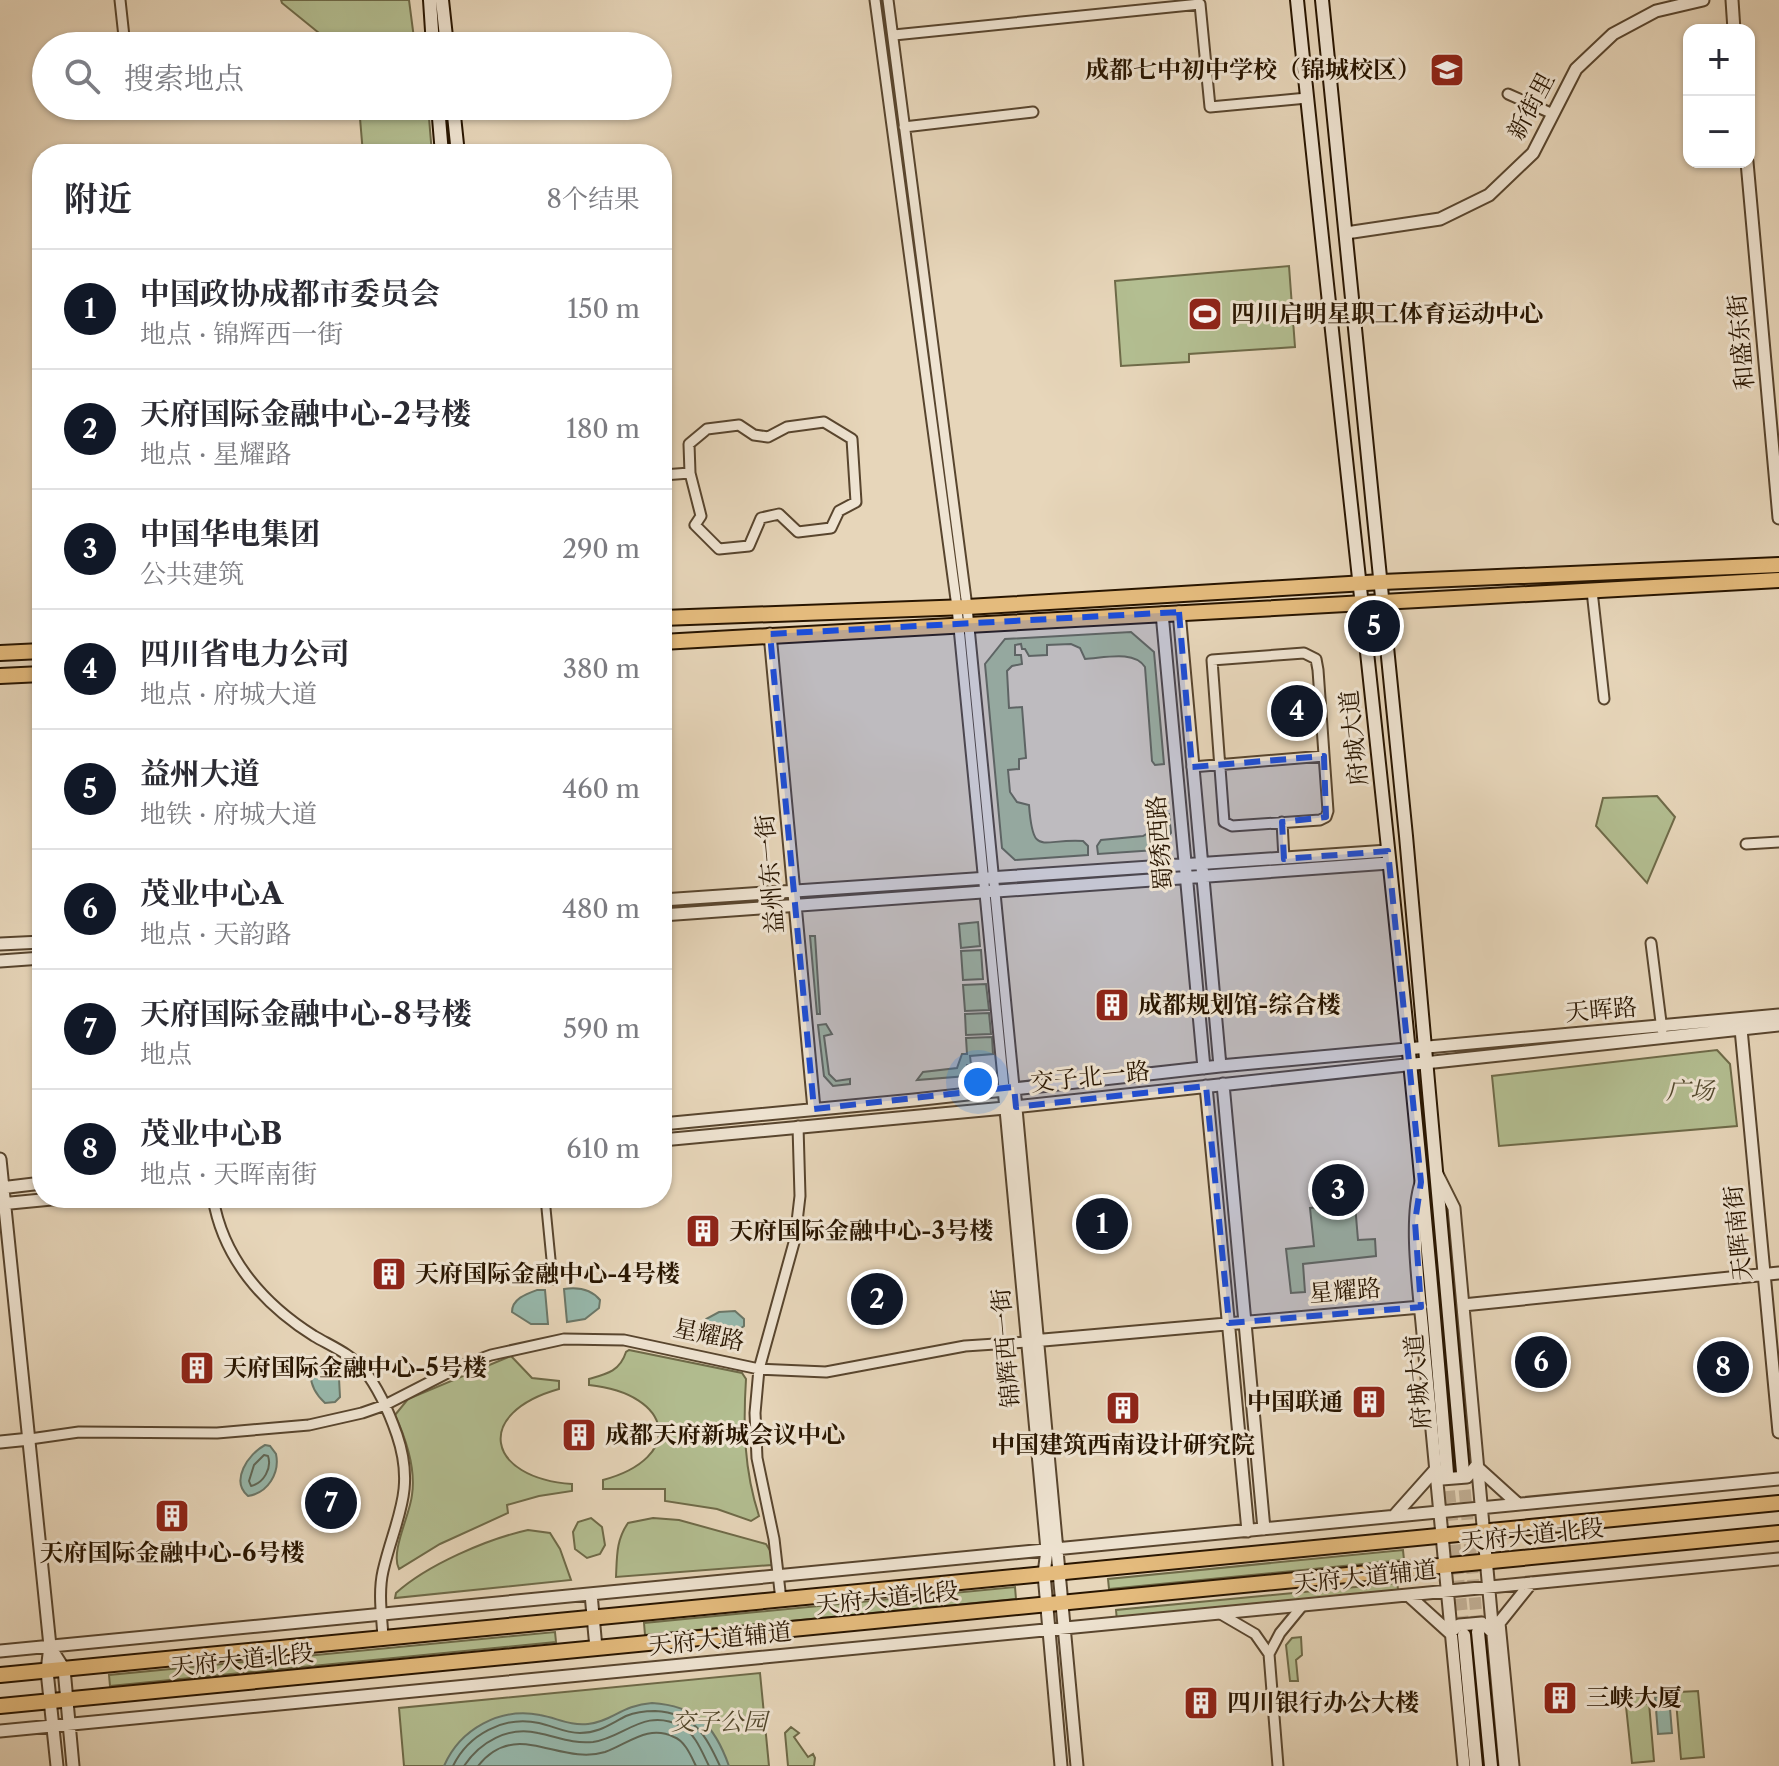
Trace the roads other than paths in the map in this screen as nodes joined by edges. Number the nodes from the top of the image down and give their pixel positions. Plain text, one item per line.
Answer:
1 (120, 0) edge
2 (430, 0) edge
3 (442, 0) edge
4 (875, 0) edge
5 (888, 0) edge
6 (1297, 0) edge
7 (1322, 0) edge
8 (1703, 0) edge
9 (1732, 0) edge
10 (1734, 24) edge
11 (123, 32) edge
12 (432, 32) edge
13 (445, 32) edge
14 (894, 35) junction
15 (1508, 94) dead end
16 (1307, 98) junction
17 (1033, 112) dead end
18 (1553, 114) junction
19 (439, 120) edge
20 (454, 120) edge
21 (904, 127) junction
22 (441, 144) edge
23 (457, 144) edge
24 (1748, 168) edge
25 (1346, 233) junction
26 (690, 473) junction
27 (672, 474) edge
28 (1779, 518) edge
29 (1779, 565) edge
30 (1779, 580) edge
31 (1382, 582) junction
32 (1360, 583) junction
33 (1592, 591) junction
34 (1384, 602) junction
35 (1362, 603) junction
36 (962, 607) junction
37 (1179, 612) junction
38 (1162, 613) junction
39 (672, 618) edge
40 (963, 624) junction
41 (770, 634) junction
42 (672, 641) edge
43 (32, 651) edge
44 (0, 653) edge
45 (32, 674) edge
46 (0, 676) edge
47 (1604, 699) dead end
48 (1324, 756) junction
49 (1220, 764) junction
50 (1192, 767) junction
51 (1282, 822) junction
52 (1779, 842) edge
53 (1746, 844) dead end
54 (1389, 857) junction
55 (1284, 859) junction
56 (1202, 871) junction
57 (1184, 872) junction
58 (988, 879) junction
59 (794, 892) junction
60 (989, 892) junction
61 (672, 899) edge
62 (795, 905) junction
63 (672, 914) edge
64 (32, 942) edge
65 (1651, 943) dead end
66 (0, 944) edge
67 (32, 959) edge
68 (0, 961) edge
69 (1779, 1015) edge
70 (1779, 1025) edge
71 (1741, 1029) junction
72 (1662, 1032) junction
73 (1426, 1047) junction
74 (1408, 1049) junction
75 (1428, 1063) junction
76 (1410, 1064) junction
77 (1220, 1066) junction
78 (1204, 1068) junction
79 (1223, 1084) junction
80 (1206, 1086) junction
81 (1009, 1088) junction
82 (1011, 1107) junction
83 (814, 1109) junction
84 (672, 1123) edge
85 (798, 1126) junction
86 (672, 1139) edge
87 (0, 1159) edge
88 (1437, 1174) junction
89 (1421, 1182) junction
90 (32, 1184) edge
91 (1, 1188) edge
92 (32, 1201) edge
93 (2, 1204) edge
94 (215, 1208) edge
95 (546, 1208) edge
96 (1779, 1273) edge
97 (1765, 1275) junction
98 (553, 1280) dead end
99 (1463, 1305) junction
100 (1421, 1307) junction
101 (1246, 1322) junction
102 (1229, 1323) junction
103 (1032, 1341) junction
104 (759, 1369) junction
105 (385, 1405) junction
106 (1779, 1432) edge
107 (30, 1439) junction
108 (0, 1442) edge
109 (1476, 1466) junction
110 (1441, 1471) junction
111 (1463, 1472) tunnel mouth
112 (1779, 1479) edge
113 (1779, 1503) edge
114 (1518, 1504) junction
115 (1480, 1508) junction
116 (1439, 1512) junction
117 (1394, 1516) junction
118 (1264, 1529) junction
119 (1248, 1531) junction
120 (1482, 1532) junction
121 (1779, 1533) edge
122 (1442, 1536) junction
123 (1052, 1550) junction
124 (1779, 1559) edge
125 (1485, 1562) junction
126 (1444, 1566) junction
127 (1052, 1574) junction
128 (779, 1576) junction
129 (1531, 1583) junction
130 (1487, 1587) junction
131 (1446, 1591) junction
132 (591, 1594) junction
133 (1408, 1595) junction
134 (781, 1600) junction
135 (1054, 1604) junction
136 (1303, 1605) junction
137 (1219, 1613) junction
138 (382, 1614) junction
139 (593, 1618) junction
140 (1064, 1628) junction
141 (1049, 1630) junction
142 (1478, 1632) tunnel mouth
143 (1450, 1633) junction
144 (1492, 1633) junction
145 (1464, 1635) tunnel mouth
146 (383, 1638) junction
147 (50, 1646) junction
148 (596, 1648) junction
149 (0, 1651) edge
150 (1269, 1654) junction
151 (64, 1669) junction
152 (47, 1671) junction
153 (0, 1675) edge
154 (66, 1699) junction
155 (50, 1701) junction
156 (0, 1706) edge
157 (69, 1724) junction
158 (52, 1726) junction
159 (0, 1731) edge
160 (57, 1766) edge
161 (73, 1766) edge
162 (1061, 1766) edge
163 (1077, 1766) edge
164 (1278, 1766) edge
165 (1464, 1766) edge
166 (1476, 1766) edge
167 (1491, 1766) edge
168 (1505, 1766) edge
169 (1513, 1766) edge

1 - 11 street
2 - 12 main road
3 - 13 main road
4 - 36 street
5 - 14 street
6 - 16 main road, 府城大道
7 - 25 main road, 府城大道
8 - 18 street, 新街里
9 - 10 street
14 - 16 street
14 - 21 street
15 - 18 street
16 - 32 main road, 府城大道
17 - 21 street
18 - 25 street, 新街里
19 - 22 main road
20 - 23 main road
21 - 36 street
24 - 28 street, 和盛东街
25 - 31 main road, 府城大道
26 - 26 street
26 - 27 street
29 - 31 main road
30 - 33 main road
31 - 32 main road
31 - 34 main road, 府城大道
32 - 35 main road, 府城大道
32 - 36 main road
33 - 34 main road
33 - 47 street
34 - 35 main road
34 - 73 main road, 府城大道
35 - 37 main road
35 - 54 main road, 府城大道
36 - 39 main road
36 - 40 street
37 - 38 main road
37 - 50 street, 蜀绣西路
38 - 40 main road
38 - 57 street, 蜀绣西路
40 - 41 main road
40 - 58 street
41 - 42 main road
41 - 59 street, 益州东一街
43 - 44 main road
45 - 46 main road
48 - 49 street
48 - 49 street
48 - 51 street
49 - 50 street
49 - 51 street
50 - 56 street, 蜀绣西路
51 - 55 street
52 - 53 street
54 - 55 street
54 - 56 street
54 - 74 main road, 府城大道
55 - 56 street
56 - 57 street
56 - 77 street, 蜀绣西路
57 - 58 street
57 - 60 street
57 - 78 street, 蜀绣西路
58 - 59 street
58 - 60 street
59 - 61 street
59 - 62 street, 益州东一街
60 - 62 street
60 - 81 street
62 - 63 street
62 - 83 street, 益州东一街
64 - 66 street
65 - 72 street
67 - 68 street
69 - 72 street, 天晖路
70 - 71 street, 天晖路
71 - 72 street, 天晖路
71 - 97 street, 天晖南街
72 - 73 street, 天晖路
72 - 75 street, 天晖路
73 - 74 street, 交子北一路
73 - 75 main road, 府城大道
74 - 76 main road, 府城大道
74 - 77 street, 交子北一路
75 - 76 street, 交子北一路
75 - 88 main road, 府城大道
76 - 79 street, 交子北一路
76 - 89 main road, 府城大道
77 - 78 street, 交子北一路
78 - 81 street, 交子北一路
79 - 80 street, 交子北一路
79 - 101 street
80 - 82 street, 交子北一路
80 - 102 street
81 - 82 street, 锦辉西一街
81 - 83 street, 交子北一路
82 - 85 street, 交子北一路
82 - 103 street, 锦辉西一街
83 - 84 street, 交子北一路
85 - 86 street, 交子北一路
85 - 104 street
87 - 91 street
88 - 99 street
88 - 111 main road, 府城大道
89 - 100 street
89 - 110 main road, 府城大道
90 - 91 street
91 - 93 street
92 - 93 street
93 - 107 street
94 - 105 street
95 - 98 street
96 - 97 street
97 - 99 street
97 - 106 street, 天晖南街
99 - 109 street
100 - 101 street, 星耀路
100 - 110 street
101 - 102 street, 星耀路
101 - 118 street
102 - 103 street, 星耀路
102 - 119 street
103 - 104 street, 星耀路
103 - 123 street, 锦辉西一街
104 - 105 street, 星耀路
104 - 128 street
105 - 107 street, 星耀路
105 - 138 street
107 - 108 street, 星耀路
107 - 147 street
109 - 110 street
109 - 114 street
109 - 115 street
110 - 116 street
110 - 117 street
112 - 114 street
113 - 120 main road, 天府大道北段
114 - 115 street
115 - 116 street
115 - 120 street
116 - 117 street
116 - 122 street
117 - 118 street
118 - 119 street
119 - 123 street
120 - 122 main road, 天府大道北段
120 - 125 street
121 - 125 main road, 天府大道北段
122 - 126 street
122 - 127 main road, 天府大道北段
123 - 127 street, 锦辉西一街
123 - 128 street
124 - 129 street, 天府大道辅道
125 - 126 main road, 天府大道北段
125 - 130 street
126 - 131 street
126 - 135 main road, 天府大道北段
127 - 134 main road, 天府大道北段
127 - 135 street, 锦辉西一街
128 - 132 street
128 - 134 street
129 - 130 street, 天府大道辅道
129 - 169 street
130 - 131 street, 天府大道辅道
130 - 144 street
131 - 133 street, 天府大道辅道
131 - 143 street
132 - 138 street
132 - 139 street
133 - 136 street, 天府大道辅道
133 - 143 street
134 - 139 main road, 天府大道北段
135 - 140 street
135 - 141 street
135 - 148 main road, 天府大道北段
136 - 137 street, 天府大道辅道
136 - 150 street
137 - 140 street, 天府大道辅道
137 - 150 street
138 - 146 street
138 - 147 street
139 - 146 main road, 天府大道北段
139 - 148 street
140 - 141 street, 天府大道辅道
140 - 163 street
141 - 157 street, 天府大道辅道
141 - 162 street
142 - 167 main road
143 - 144 street
143 - 165 street
144 - 168 street
145 - 166 main road
146 - 151 main road, 天府大道北段
147 - 149 street
147 - 151 street
147 - 152 street
148 - 154 main road, 天府大道北段
150 - 164 street
151 - 152 main road, 天府大道北段
151 - 154 street
152 - 153 main road, 天府大道北段
152 - 155 street
154 - 155 main road, 天府大道北段
154 - 157 street
155 - 156 main road, 天府大道北段
155 - 158 street
157 - 158 street, 天府大道辅道
157 - 161 street
158 - 159 street, 天府大道辅道
158 - 160 street

